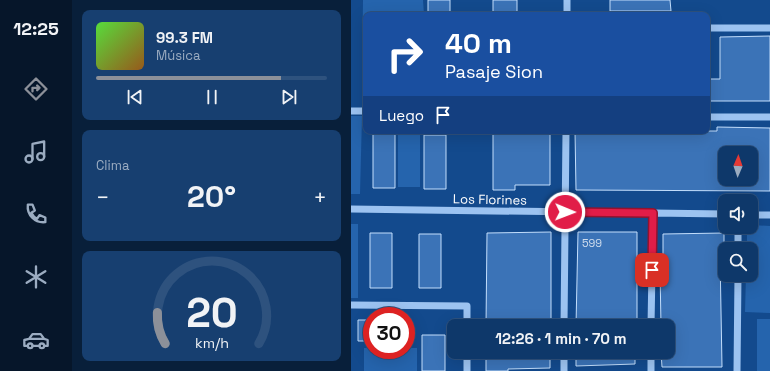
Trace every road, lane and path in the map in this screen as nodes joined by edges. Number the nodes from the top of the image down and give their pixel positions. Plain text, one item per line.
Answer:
1 (567, 0) edge
2 (567, 12) edge
3 (710, 28) edge
4 (770, 28) edge
5 (351, 111) edge
6 (363, 111) edge
7 (710, 117) edge
8 (770, 117) edge
9 (566, 134) edge
10 (351, 209) edge
11 (565, 212) junction
12 (653, 213) junction
13 (718, 214) edge
14 (758, 214) edge
15 (770, 215) edge
16 (738, 282) edge
17 (351, 305) edge
18 (467, 319) edge
19 (564, 319) edge
20 (651, 319) edge
21 (467, 359) edge
22 (564, 359) edge
23 (651, 359) edge
24 (467, 371) edge
25 (564, 371) edge
26 (651, 371) edge
27 (737, 371) edge

1 - 2 street
3 - 4 street
5 - 6 street
7 - 8 street
9 - 11 street
10 - 11 street, Los Florines
11 - 12 street, Los Florines
11 - 19 street
12 - 13 street, Los Florines
12 - 20 street
14 - 15 street
16 - 27 street
17 - 18 street
21 - 24 street
22 - 25 street
23 - 26 street

